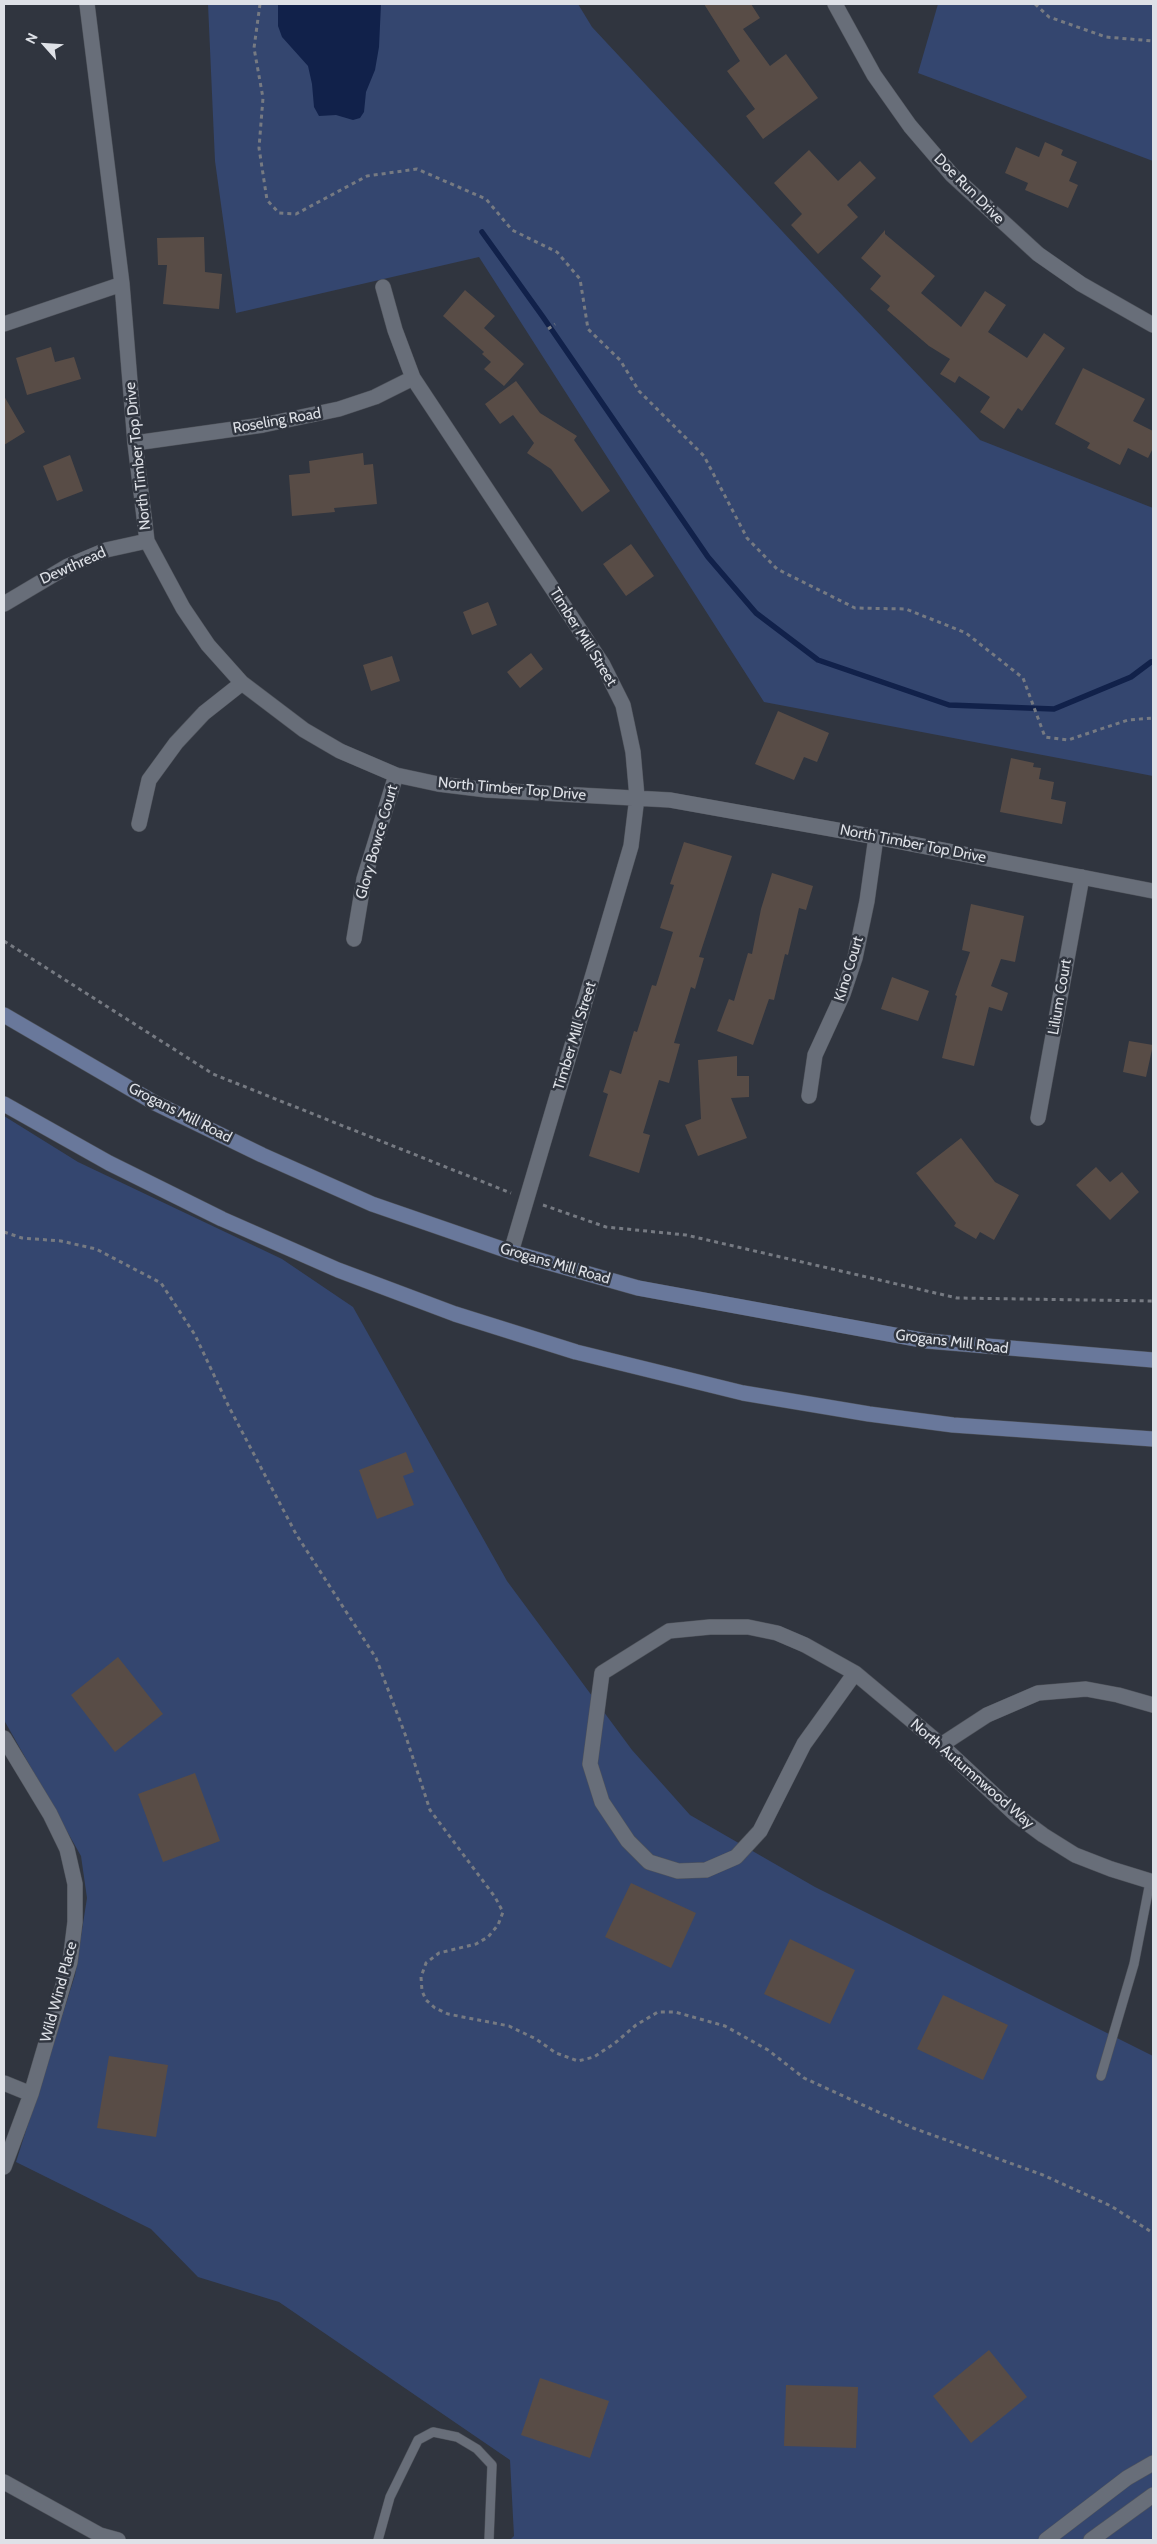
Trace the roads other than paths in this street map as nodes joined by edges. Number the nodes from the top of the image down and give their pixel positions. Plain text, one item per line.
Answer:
1 (87, 4) edge
2 (834, 4) edge
3 (122, 284) junction
4 (383, 287) dead end
5 (4, 324) edge
6 (1153, 325) edge
7 (413, 378) junction
8 (135, 443) junction
9 (147, 542) junction
10 (4, 604) edge
11 (242, 682) junction
12 (396, 775) junction
13 (637, 798) junction
14 (139, 824) dead end
15 (876, 837) junction
16 (1082, 876) junction
17 (1153, 891) edge
18 (354, 939) dead end
19 (4, 1015) edge
20 (809, 1096) dead end
21 (4, 1104) edge
22 (1038, 1118) dead end
23 (511, 1252) junction
24 (1153, 1360) edge
25 (1153, 1439) edge
26 (855, 1674) junction
27 (1153, 1705) edge
28 (4, 1738) edge
29 (941, 1745) junction
30 (1152, 1882) edge
31 (1101, 2076) dead end
32 (4, 2083) edge
33 (31, 2094) junction
34 (4, 2167) edge
35 (1153, 2462) edge
36 (4, 2482) edge
37 (1153, 2495) edge
38 (118, 2540) edge
39 (378, 2540) edge
40 (489, 2540) edge
41 (1046, 2540) edge
42 (1090, 2540) edge

1 - 3 street, North Timber Top Drive
2 - 6 street, Doe Run Drive
3 - 5 street
3 - 8 street, North Timber Top Drive
4 - 7 street, Timber Mill Street
7 - 8 street, Roseling Road
7 - 13 street, Timber Mill Street
8 - 9 street, North Timber Top Drive
9 - 10 street, Dewthread
9 - 11 street, North Timber Top Drive
11 - 12 street, North Timber Top Drive
11 - 14 street
12 - 13 street, North Timber Top Drive
12 - 18 street, Glory Bowce Court
13 - 15 street, North Timber Top Drive
13 - 23 street, Timber Mill Street
15 - 16 street, North Timber Top Drive
15 - 20 street, Kino Court
16 - 17 street, North Timber Top Drive
16 - 22 street, Lilium Court
19 - 23 main road, Grogans Mill Road
21 - 25 main road
23 - 24 main road, Grogans Mill Road
26 - 26 street, North Autumnwood Way
26 - 29 street, North Autumnwood Way
27 - 29 street
28 - 33 street, Wild Wind Place
29 - 30 street, North Autumnwood Way
30 - 31 lane
32 - 33 street
33 - 34 street, Wild Wind Place
35 - 41 street
36 - 38 street
37 - 42 street
39 - 40 lane

